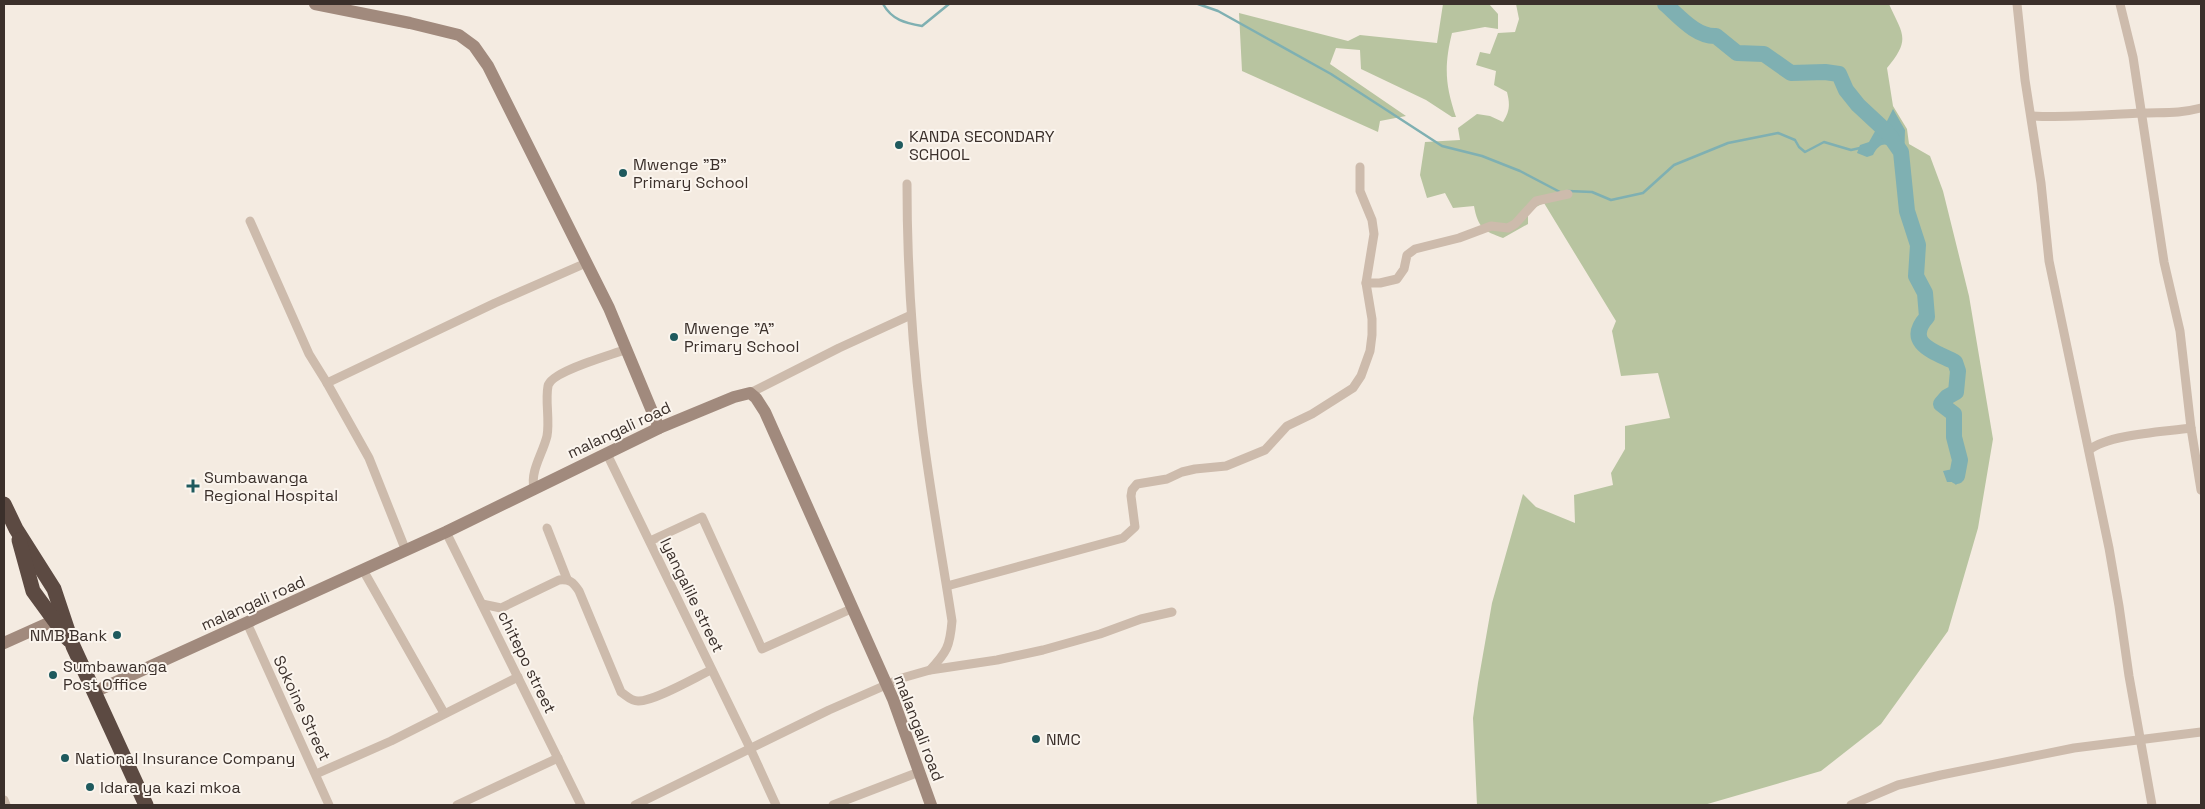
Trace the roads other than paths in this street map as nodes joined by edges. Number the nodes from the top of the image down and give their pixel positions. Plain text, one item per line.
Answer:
1 (315, 4) edge
2 (2017, 4) edge
3 (2120, 4) edge
4 (2201, 108) edge
5 (2142, 113) junction
6 (2032, 116) junction
7 (1360, 167) dead end
8 (907, 184) dead end
9 (1568, 194) dead end
10 (250, 221) dead end
11 (586, 263) junction
12 (1366, 283) junction
13 (911, 315) junction
14 (627, 349) junction
15 (327, 382) junction
16 (750, 393) junction
17 (659, 428) junction
18 (2191, 428) junction
19 (2089, 450) junction
20 (607, 454) junction
21 (534, 488) junction
22 (2201, 490) edge
23 (4, 504) edge
24 (547, 528) dead end
25 (16, 529) junction
26 (446, 532) junction
27 (650, 541) junction
28 (406, 550) junction
29 (363, 570) junction
30 (49, 579) junction
31 (567, 579) junction
32 (946, 586) junction
33 (32, 588) junction
34 (56, 595) junction
35 (41, 604) junction
36 (482, 604) junction
37 (851, 609) junction
38 (1172, 612) dead end
39 (53, 621) junction
40 (247, 623) junction
41 (4, 644) edge
42 (73, 646) junction
43 (711, 670) junction
44 (930, 670) junction
45 (518, 677) junction
46 (886, 685) junction
47 (94, 692) junction
48 (444, 714) junction
49 (2201, 732) edge
50 (2141, 739) junction
51 (750, 748) junction
52 (558, 758) junction
53 (919, 772) junction
54 (316, 774) junction
55 (4, 800) edge
56 (6, 805) edge
57 (146, 805) edge
58 (329, 805) edge
59 (457, 805) edge
60 (581, 805) edge
61 (635, 805) edge
62 (776, 805) edge
63 (833, 805) edge
64 (931, 805) edge
65 (1851, 805) edge
66 (2152, 805) edge

1 - 11 street
2 - 6 street
3 - 5 street
4 - 5 street
5 - 6 street
5 - 18 street
6 - 19 street
7 - 12 street
8 - 13 street
9 - 12 street
10 - 15 street
11 - 14 street
11 - 15 street
12 - 32 street
13 - 16 street
13 - 32 street
14 - 17 street
14 - 21 street
15 - 28 street
16 - 17 street, malangali road
16 - 37 street, malangali road
17 - 20 street, malangali road
18 - 19 street
18 - 22 street
19 - 50 street
20 - 21 street, malangali road
20 - 27 street, lyangalile street
21 - 26 street, malangali road
23 - 25 highway
24 - 31 street
25 - 30 highway
25 - 33 highway
26 - 28 street, malangali road
26 - 36 street, chitepo street
27 - 37 street
27 - 43 street, lyangalile street
28 - 29 street, malangali road
29 - 40 street, malangali road
29 - 48 street
30 - 33 highway
30 - 34 highway
31 - 36 street
31 - 43 street
32 - 44 street
33 - 35 highway
34 - 35 highway
34 - 42 highway
35 - 39 highway
36 - 45 street, chitepo street
37 - 46 street, malangali road
38 - 44 street
39 - 41 street
39 - 42 highway
40 - 47 street, malangali road
40 - 54 street, Sokoine Street
42 - 47 highway
43 - 51 street, lyangalile street
44 - 46 street
45 - 48 street
45 - 52 street, chitepo street
46 - 51 street
46 - 53 street, malangali road
47 - 57 highway
48 - 54 street
49 - 50 street
50 - 65 street
50 - 66 street
51 - 61 street
51 - 62 street, lyangalile street
52 - 59 street
52 - 60 street, chitepo street
53 - 63 street
53 - 64 street, malangali road
54 - 58 street, Sokoine Street
55 - 56 street

